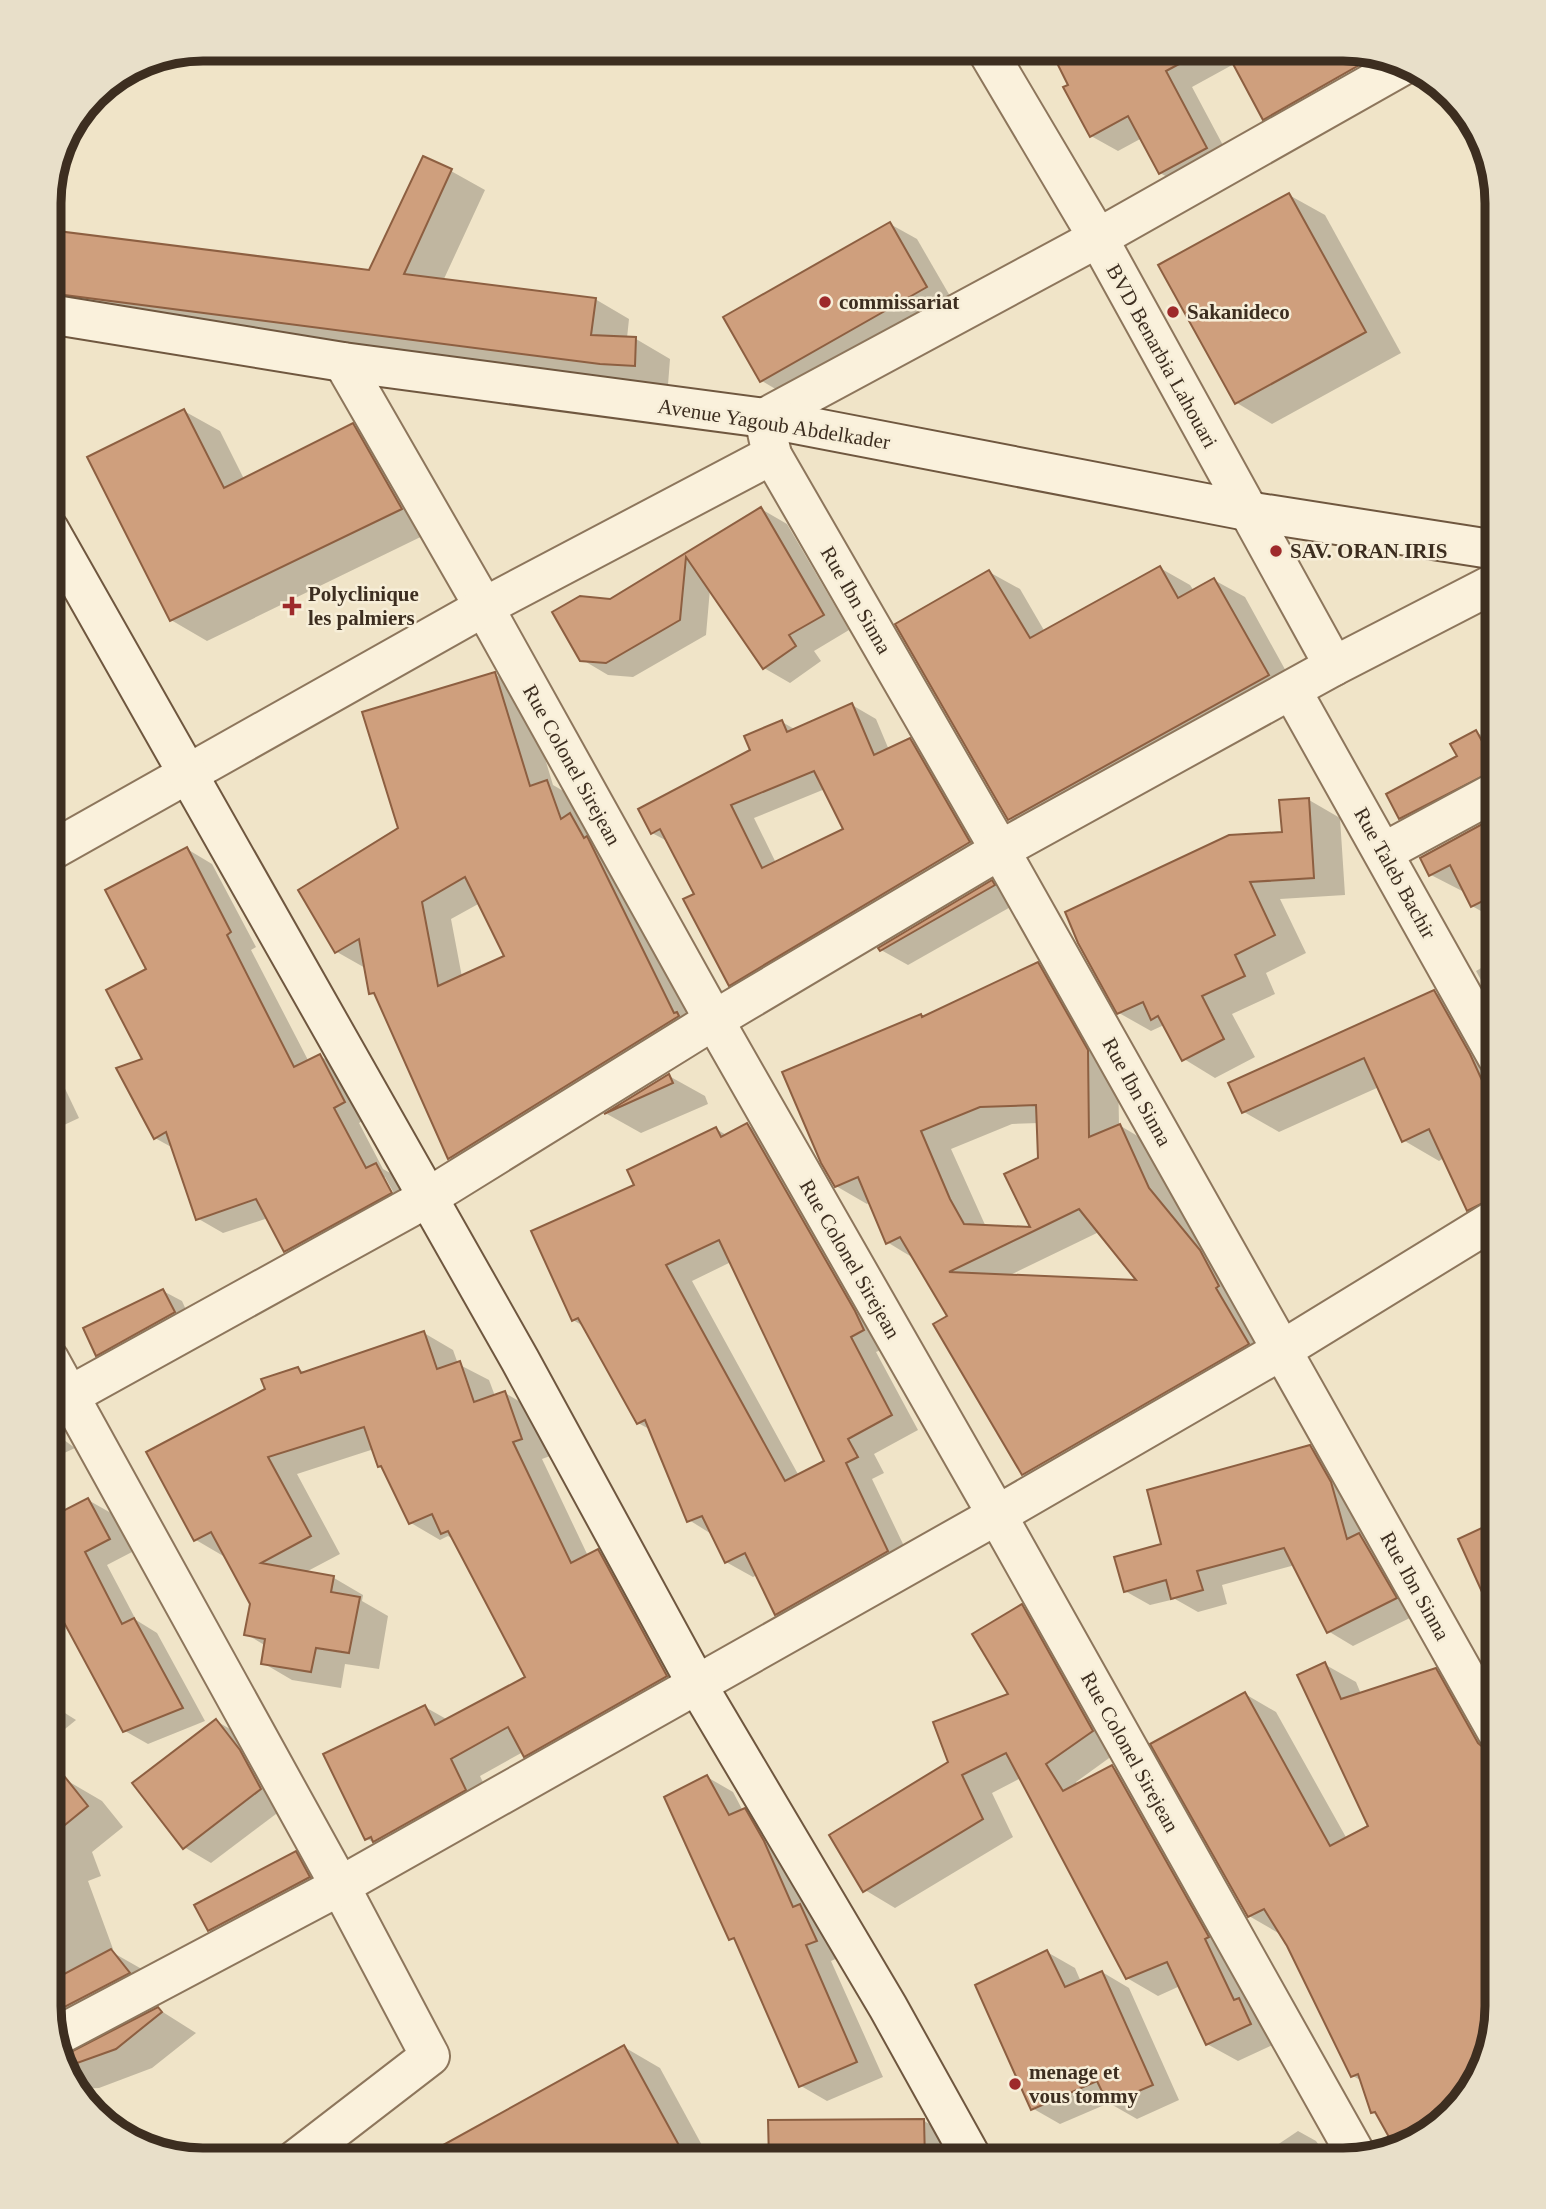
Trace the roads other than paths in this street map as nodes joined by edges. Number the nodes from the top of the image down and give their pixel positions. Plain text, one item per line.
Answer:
1 (994, 62) edge
2 (1394, 71) edge
3 (1098, 238) junction
4 (62, 316) edge
5 (343, 362) junction
6 (768, 437) junction
7 (1247, 512) junction
8 (1485, 548) edge
9 (62, 551) edge
10 (1485, 588) edge
11 (484, 607) junction
12 (1334, 666) junction
13 (1292, 691) junction
14 (188, 773) junction
15 (1485, 797) edge
16 (62, 845) edge
17 (1000, 850) junction
18 (1384, 852) junction
19 (1482, 996) edge
20 (713, 1020) junction
21 (427, 1198) junction
22 (1485, 1225) edge
23 (1282, 1350) junction
24 (61, 1400) edge
25 (61, 1405) edge
26 (997, 1515) junction
27 (696, 1683) junction
28 (1485, 1711) edge
29 (340, 1886) junction
30 (64, 2032) edge
31 (312, 2147) edge
32 (1352, 2147) edge
33 (966, 2148) edge

1 - 3 street, BVD Benarbia Lahouari
2 - 3 street
3 - 6 street
3 - 7 street, BVD Benarbia Lahouari
4 - 5 street, Avenue Yagoub Abdelkader
5 - 6 street, Avenue Yagoub Abdelkader
5 - 11 street, Rue Colonel Sirejean
6 - 7 street, Avenue Yagoub Abdelkader
6 - 11 street
6 - 17 street, Rue Ibn Sinna
7 - 8 street, Avenue Yagoub Abdelkader
7 - 12 street, BVD Benarbia Lahouari
9 - 14 street
10 - 12 street
11 - 14 street
11 - 20 street, Rue Colonel Sirejean
12 - 13 street
13 - 17 street
13 - 18 street, Rue Taleb Bachir
14 - 16 street
14 - 21 street
15 - 18 street
17 - 20 street
17 - 23 street, Rue Ibn Sinna
18 - 19 street, Rue Taleb Bachir
20 - 21 street
20 - 26 street, Rue Colonel Sirejean
21 - 24 street
21 - 27 street
22 - 23 street
23 - 26 street
23 - 28 street, Rue Ibn Sinna
25 - 29 street
26 - 27 street
26 - 32 street, Rue Colonel Sirejean
27 - 29 street
27 - 33 street
29 - 30 street
29 - 31 street

